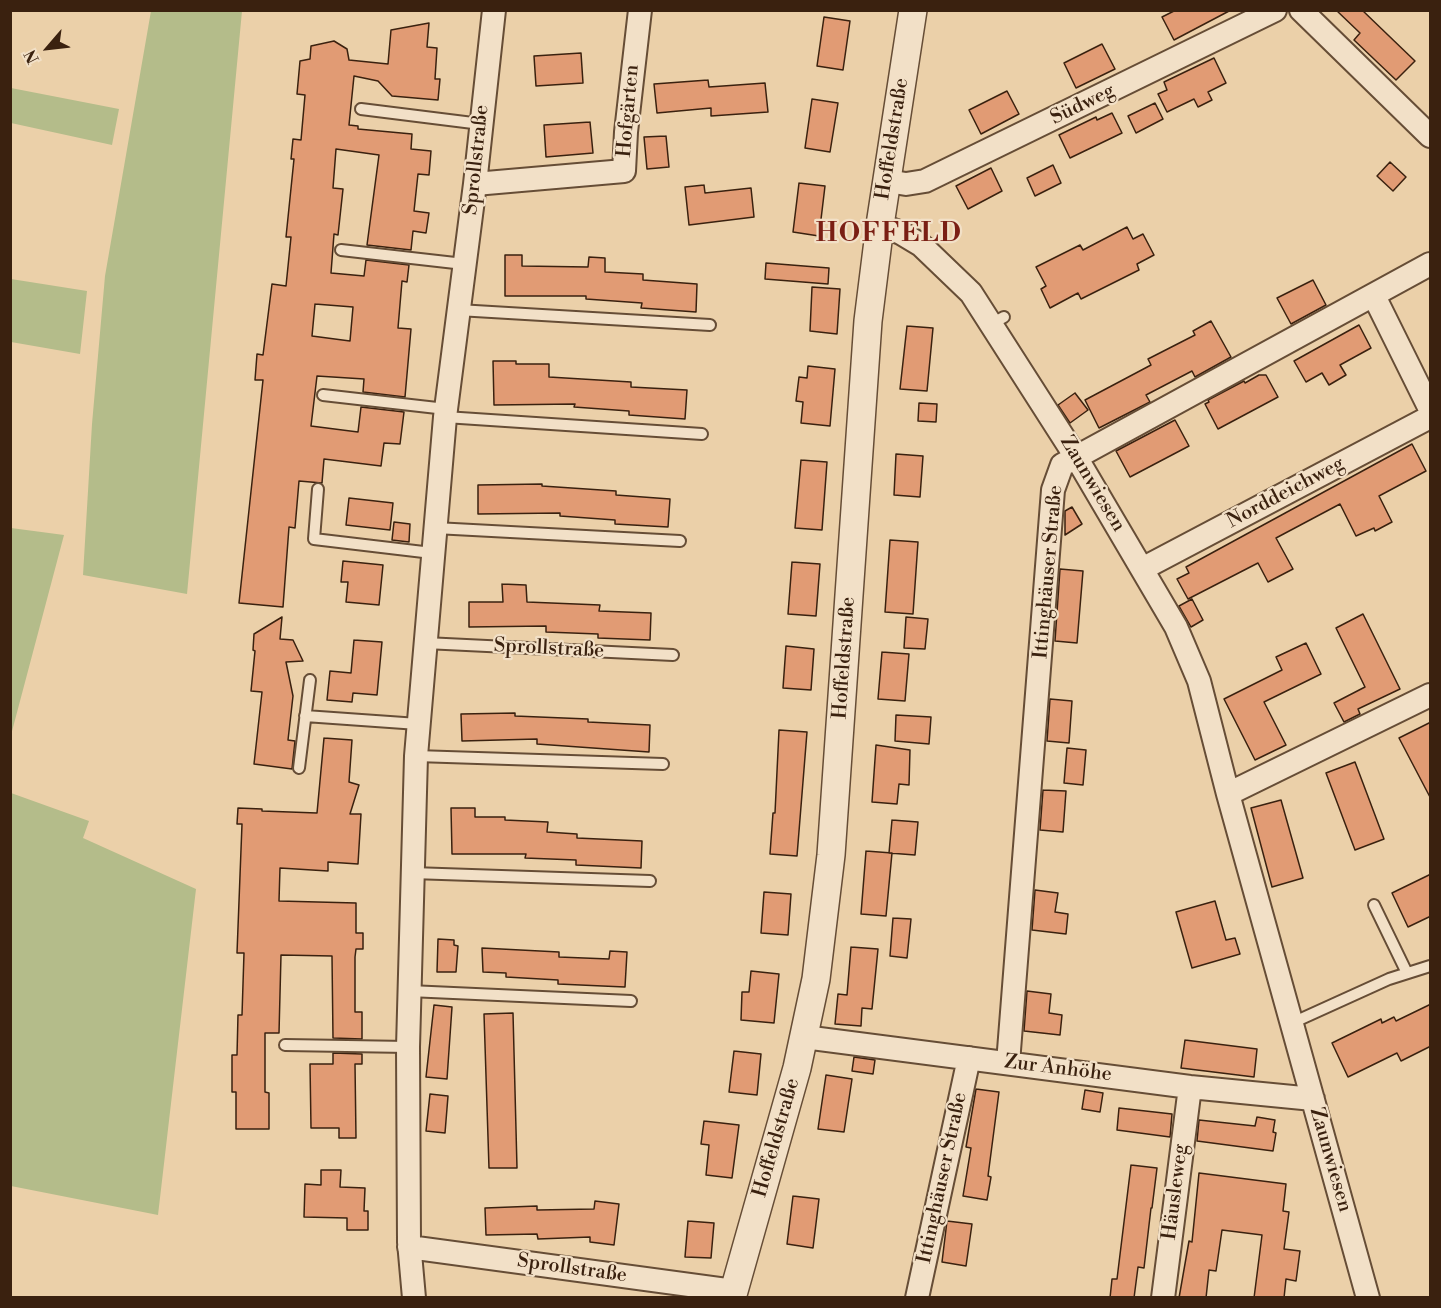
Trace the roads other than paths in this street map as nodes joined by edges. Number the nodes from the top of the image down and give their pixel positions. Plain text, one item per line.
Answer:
1 (494, 10) edge
2 (640, 10) edge
3 (913, 10) edge
4 (1275, 10) edge
5 (1301, 10) edge
6 (361, 109) dead end
7 (481, 124) junction
8 (1431, 136) edge
9 (887, 180) junction
10 (475, 184) junction
11 (880, 225) junction
12 (341, 250) dead end
13 (464, 264) junction
14 (1431, 264) edge
15 (1374, 296) junction
16 (458, 310) junction
17 (710, 325) dead end
18 (324, 395) dead end
19 (1431, 409) edge
20 (445, 413) junction
21 (1431, 417) edge
22 (702, 434) dead end
23 (1076, 457) junction
24 (318, 489) dead end
25 (434, 528) junction
26 (680, 541) dead end
27 (432, 553) junction
28 (1142, 569) junction
29 (424, 643) junction
30 (673, 655) dead end
31 (310, 680) dead end
32 (1431, 695) edge
33 (305, 716) junction
34 (418, 724) junction
35 (416, 756) junction
36 (663, 764) dead end
37 (299, 768) dead end
38 (1228, 794) junction
39 (412, 873) junction
40 (650, 881) dead end
41 (1374, 905) dead end
42 (1431, 966) edge
43 (1407, 974) junction
44 (409, 991) junction
45 (632, 1001) dead end
46 (1292, 1023) junction
47 (804, 1037) junction
48 (285, 1045) dead end
49 (408, 1047) junction
50 (969, 1058) junction
51 (1008, 1063) junction
52 (1190, 1086) junction
53 (1312, 1099) junction
54 (409, 1247) junction
55 (733, 1294) edge
56 (414, 1298) edge
57 (917, 1298) edge
58 (1163, 1298) edge
59 (1368, 1298) edge

1 - 7 street, Sprollstraße
2 - 10 street, Hofgärten
3 - 9 street, Hoffeldstraße
4 - 9 street, Südweg
5 - 8 street
6 - 7 lane
7 - 10 street, Sprollstraße
9 - 11 street, Hoffeldstraße
10 - 13 street, Sprollstraße
11 - 23 street, Zaunwiesen
11 - 47 street, Hoffeldstraße
12 - 13 lane
13 - 16 street, Sprollstraße
14 - 15 street, Ittinghäuser Straße
15 - 19 street
15 - 23 street, Ittinghäuser Straße
16 - 17 lane
16 - 20 street, Sprollstraße
18 - 20 lane
20 - 22 lane
20 - 25 street, Sprollstraße
21 - 28 street, Norddeichweg
23 - 28 street, Zaunwiesen
23 - 51 street, Ittinghäuser Straße
24 - 27 lane
25 - 26 lane
25 - 27 street, Sprollstraße
27 - 29 street, Sprollstraße
28 - 38 street, Zaunwiesen
29 - 30 lane, Sprollstraße
29 - 34 street, Sprollstraße
31 - 33 lane
32 - 38 street
33 - 34 lane
33 - 37 lane
34 - 35 street, Sprollstraße
35 - 36 lane
35 - 39 street, Sprollstraße
38 - 46 street, Zaunwiesen
39 - 40 lane
39 - 44 street, Sprollstraße
41 - 43 lane
42 - 43 lane
43 - 46 lane
44 - 45 lane
44 - 49 street, Sprollstraße
46 - 53 street, Zaunwiesen
47 - 50 street, Zur Anhöhe
47 - 55 street, Hoffeldstraße
48 - 49 lane
49 - 54 street, Sprollstraße
50 - 51 street, Zur Anhöhe
50 - 57 street, Ittinghäuser Straße
51 - 52 street, Zur Anhöhe
52 - 53 street, Zur Anhöhe
52 - 58 street, Häusleweg
53 - 59 street, Zaunwiesen
54 - 55 street, Sprollstraße
54 - 56 street, Sprollstraße

